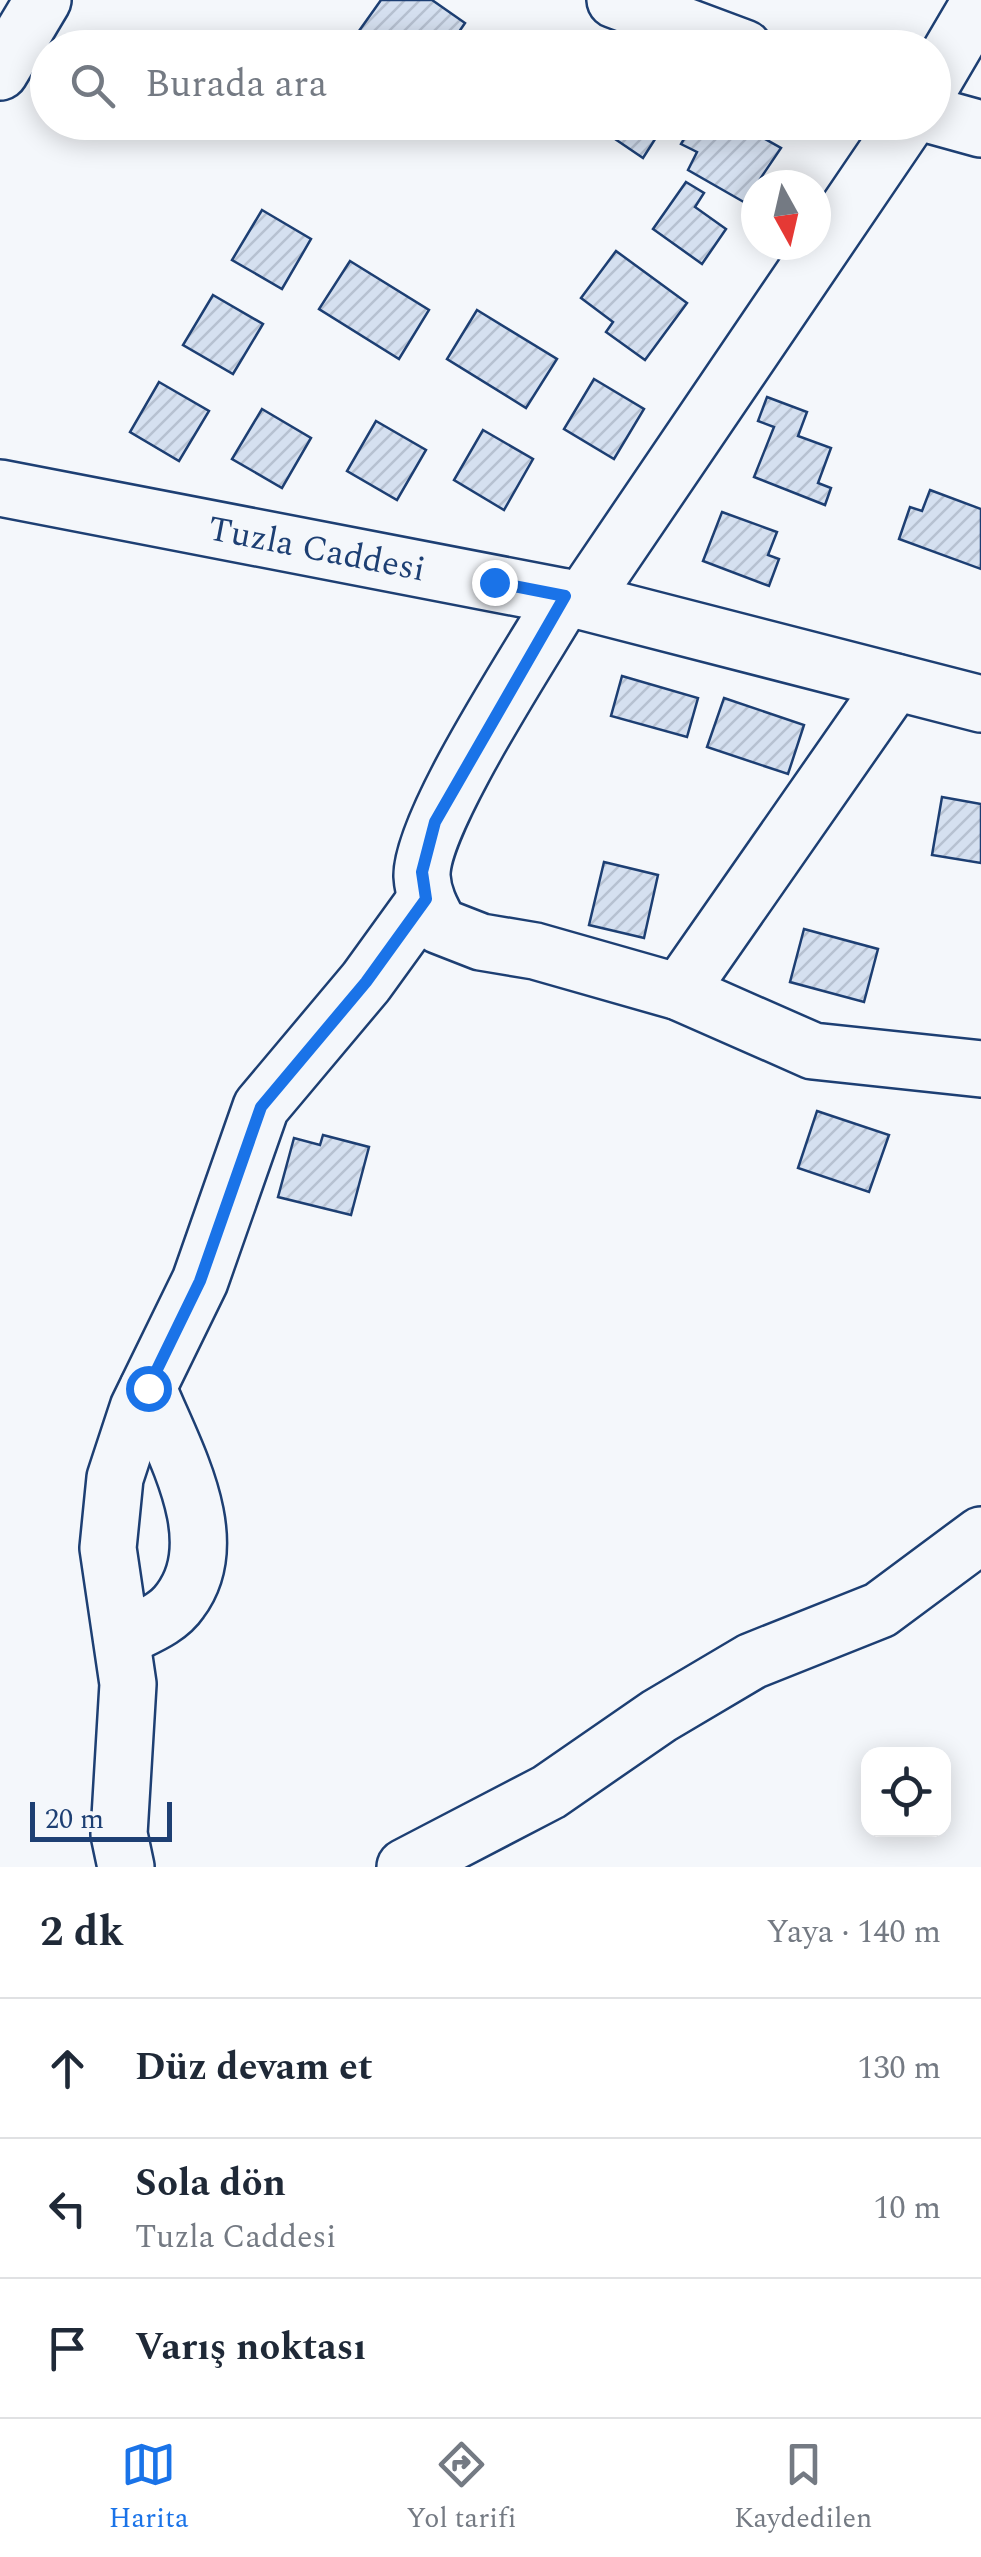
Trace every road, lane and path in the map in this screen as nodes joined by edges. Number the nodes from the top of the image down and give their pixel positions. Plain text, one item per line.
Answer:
1 (44, 0) edge
2 (614, 0) edge
3 (981, 0) edge
4 (695, 30) edge
5 (951, 51) edge
6 (0, 72) edge
7 (951, 121) edge
8 (981, 129) edge
9 (895, 140) edge
10 (0, 488) edge
11 (574, 599) junction
12 (896, 682) junction
13 (981, 704) edge
14 (426, 899) junction
15 (679, 992) junction
16 (981, 1069) edge
17 (148, 1388) junction
18 (981, 1535) edge
19 (122, 1639) junction
20 (126, 1867) edge
21 (405, 1867) edge

1 - 6 street
2 - 4 street
3 - 5 street
7 - 8 street
9 - 11 street
10 - 11 street, Tuzla Caddesi
11 - 12 street, Tuzla Caddesi
11 - 14 street
12 - 13 street, Tuzla Caddesi
12 - 15 street
14 - 15 street
14 - 17 street
15 - 16 street
17 - 19 street
17 - 19 street
18 - 21 street
19 - 20 street

